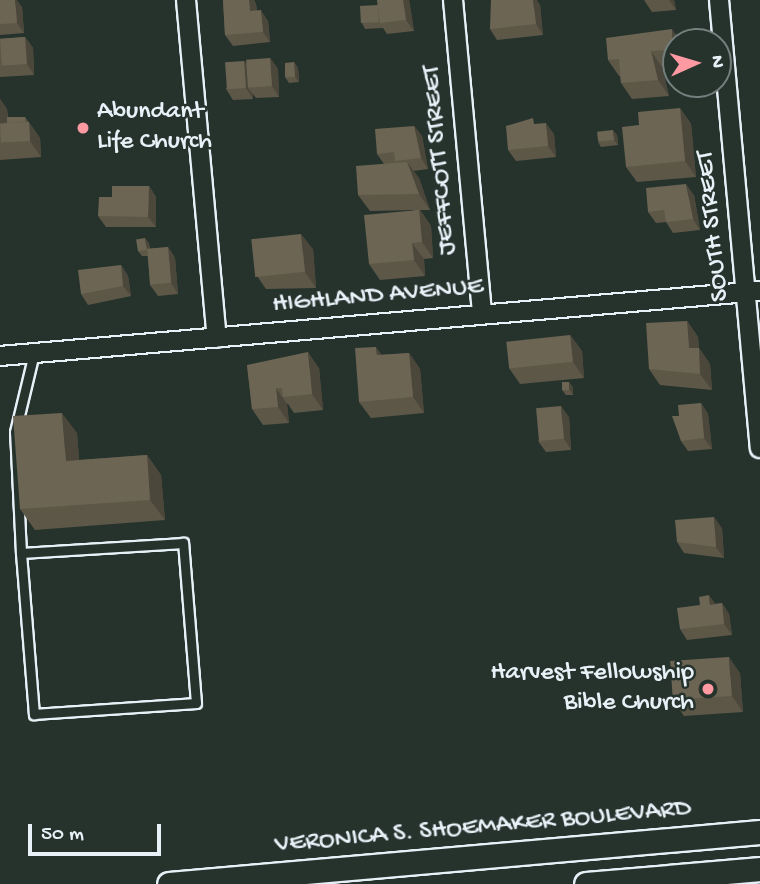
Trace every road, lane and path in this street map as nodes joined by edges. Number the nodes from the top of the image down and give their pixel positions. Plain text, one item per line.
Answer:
1 (186, 0) edge
2 (453, 0) edge
3 (719, 0) edge
4 (753, 291) edge
5 (482, 314) junction
6 (217, 338) junction
7 (34, 353) junction
8 (0, 356) edge
9 (760, 448) edge
10 (21, 553) junction
11 (760, 832) edge
12 (760, 869) edge
13 (169, 884) edge
14 (586, 884) edge

1 - 6 street
2 - 5 street, JEFFCOTT STREET
3 - 4 street, SOUTH STREET
4 - 5 street, HIGHLAND AVENUE
4 - 9 street, SOUTH STREET
5 - 6 street, HIGHLAND AVENUE
6 - 7 street, HIGHLAND AVENUE
7 - 8 street, HIGHLAND AVENUE
7 - 10 lane
10 - 10 lane
11 - 13 street, VERONICA S. SHOEMAKER BOULEVARD
12 - 14 street

